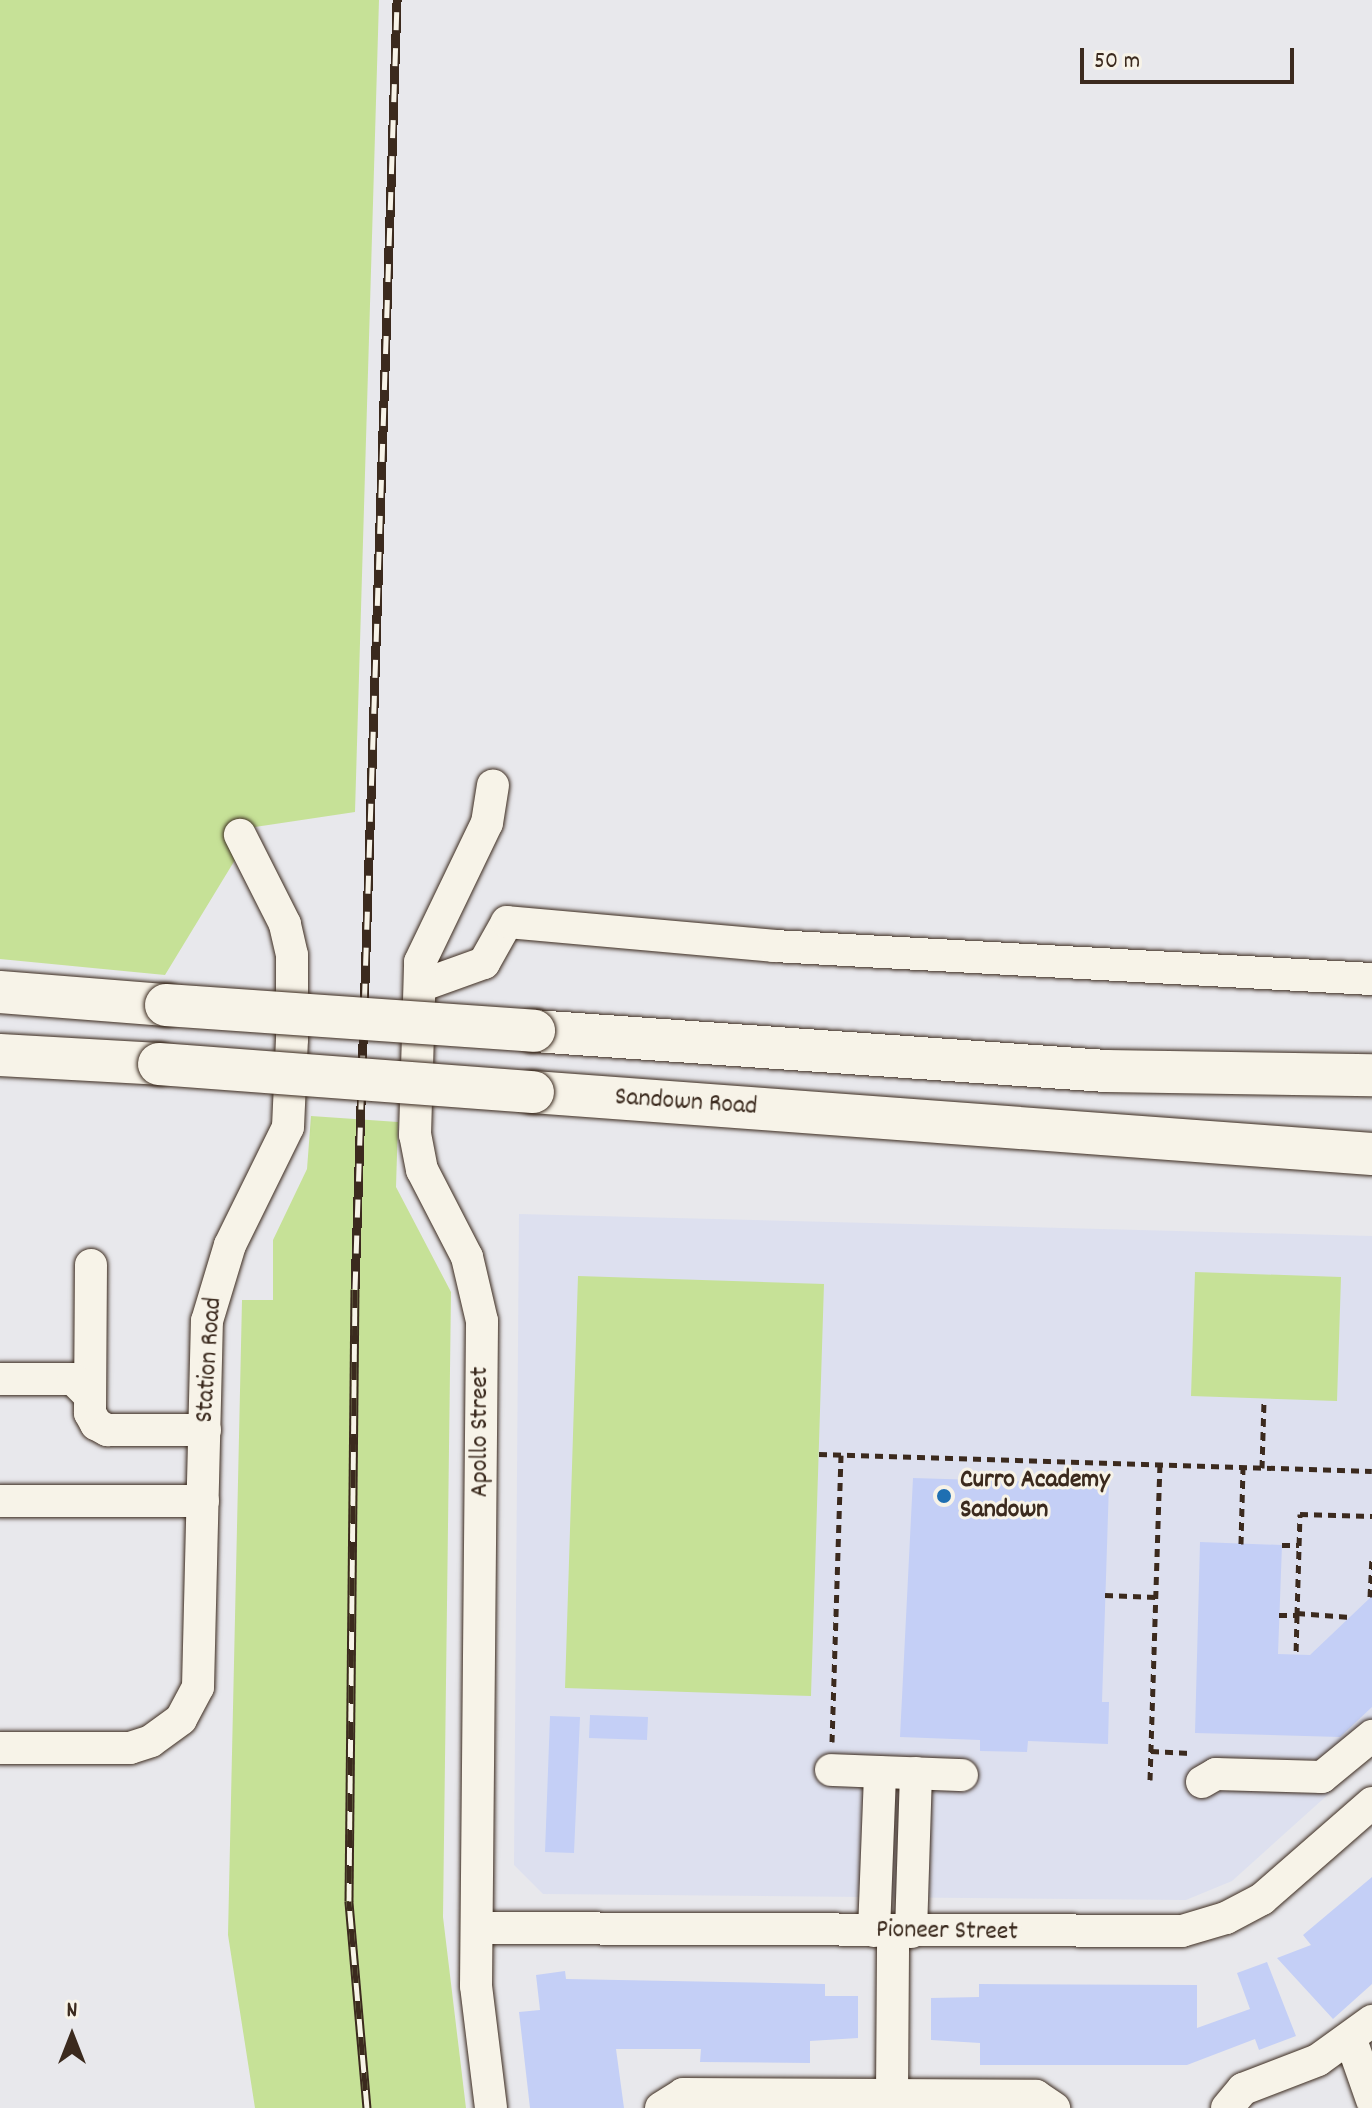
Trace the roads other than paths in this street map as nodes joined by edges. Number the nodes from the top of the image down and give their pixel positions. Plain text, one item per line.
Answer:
1 (493, 785) dead end
2 (240, 835) dead end
3 (1372, 979) edge
4 (420, 986) junction
5 (0, 992) edge
6 (0, 1055) edge
7 (1372, 1075) edge
8 (1372, 1154) edge
9 (91, 1265) dead end
10 (0, 1379) edge
11 (90, 1396) junction
12 (205, 1430) junction
13 (0, 1501) edge
14 (203, 1501) junction
15 (1372, 1736) edge
16 (0, 1748) edge
17 (831, 1770) road end
18 (880, 1772) junction
19 (916, 1773) junction
20 (962, 1775) dead end
21 (1202, 1782) dead end
22 (1372, 1803) edge
23 (478, 1928) junction
24 (893, 1932) junction
25 (1361, 2030) edge
26 (892, 2095) junction
27 (1372, 2100) edge
28 (662, 2106) edge
29 (491, 2108) edge
30 (1054, 2108) edge
31 (1227, 2108) edge

1 - 4 street, Apollo Street
2 - 12 street, Station Road
3 - 4 street
4 - 23 street, Apollo Street
5 - 7 main road, bridge
6 - 8 main road, Sandown Road, bridge
9 - 11 street
10 - 11 street
11 - 12 street
12 - 14 street, Station Road
13 - 14 street
14 - 16 street, Station Road
15 - 21 street
17 - 18 street
18 - 19 street
18 - 24 street
19 - 20 street
19 - 24 street
22 - 24 street, Pioneer Street
23 - 24 street, Pioneer Street
23 - 29 street, Apollo Street
24 - 26 street
25 - 27 street
25 - 31 street
26 - 28 street
26 - 30 street

